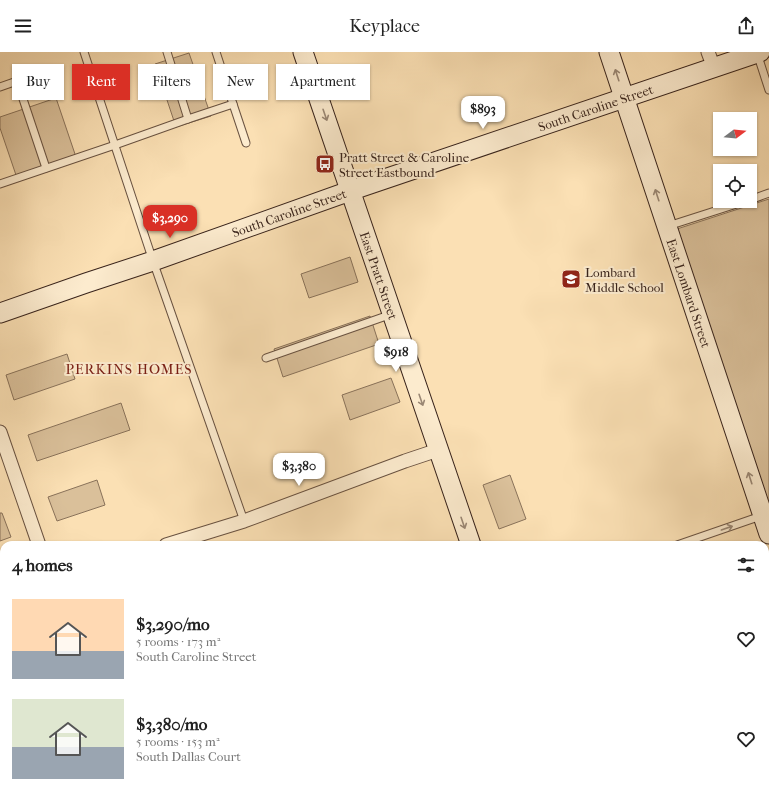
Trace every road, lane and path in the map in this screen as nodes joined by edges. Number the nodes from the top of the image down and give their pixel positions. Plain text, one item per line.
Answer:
1 (84, 52) edge
2 (167, 52) edge
3 (216, 52) edge
4 (304, 52) edge
5 (610, 52) edge
6 (759, 53) edge
7 (711, 60) edge
8 (0, 87) edge
9 (769, 90) edge
10 (625, 98) junction
11 (233, 104) junction
12 (188, 119) junction
13 (246, 143) dead end
14 (115, 146) junction
15 (46, 168) junction
16 (0, 184) edge
17 (351, 191) junction
18 (769, 193) edge
19 (757, 197) edge
20 (725, 208) edge
21 (667, 227) junction
22 (153, 262) junction
23 (0, 313) edge
24 (392, 314) junction
25 (266, 358) dead end
26 (0, 432) edge
27 (438, 450) junction
28 (766, 514) edge
29 (244, 521) junction
30 (769, 534) edge
31 (38, 541) edge
32 (179, 541) edge
33 (470, 541) edge
34 (688, 541) edge

1 - 14 lane
2 - 12 lane
3 - 11 lane
4 -> 17 main road, East Pratt Street
10 -> 5 main road, East Lombard Street
6 - 7 main road, South Caroline Street
6 - 9 lane
7 - 10 main road, South Caroline Street
8 - 15 lane
10 - 17 main road, South Caroline Street
21 -> 10 main road, East Lombard Street
11 - 12 lane
11 - 13 lane
12 - 14 lane
14 - 15 lane
14 - 22 lane
15 - 16 lane
17 - 22 main road, South Caroline Street
17 - 24 main road, East Pratt Street
18 - 19 lane
20 - 21 lane
28 -> 21 main road, East Lombard Street
22 - 23 main road, South Caroline Street
22 - 29 lane
24 - 25 lane
24 -> 27 main road, East Pratt Street
26 - 31 street
27 - 29 street
27 -> 33 main road, East Pratt Street
28 - 30 main road, East Lombard Street
34 -> 28 lane
29 - 32 street

